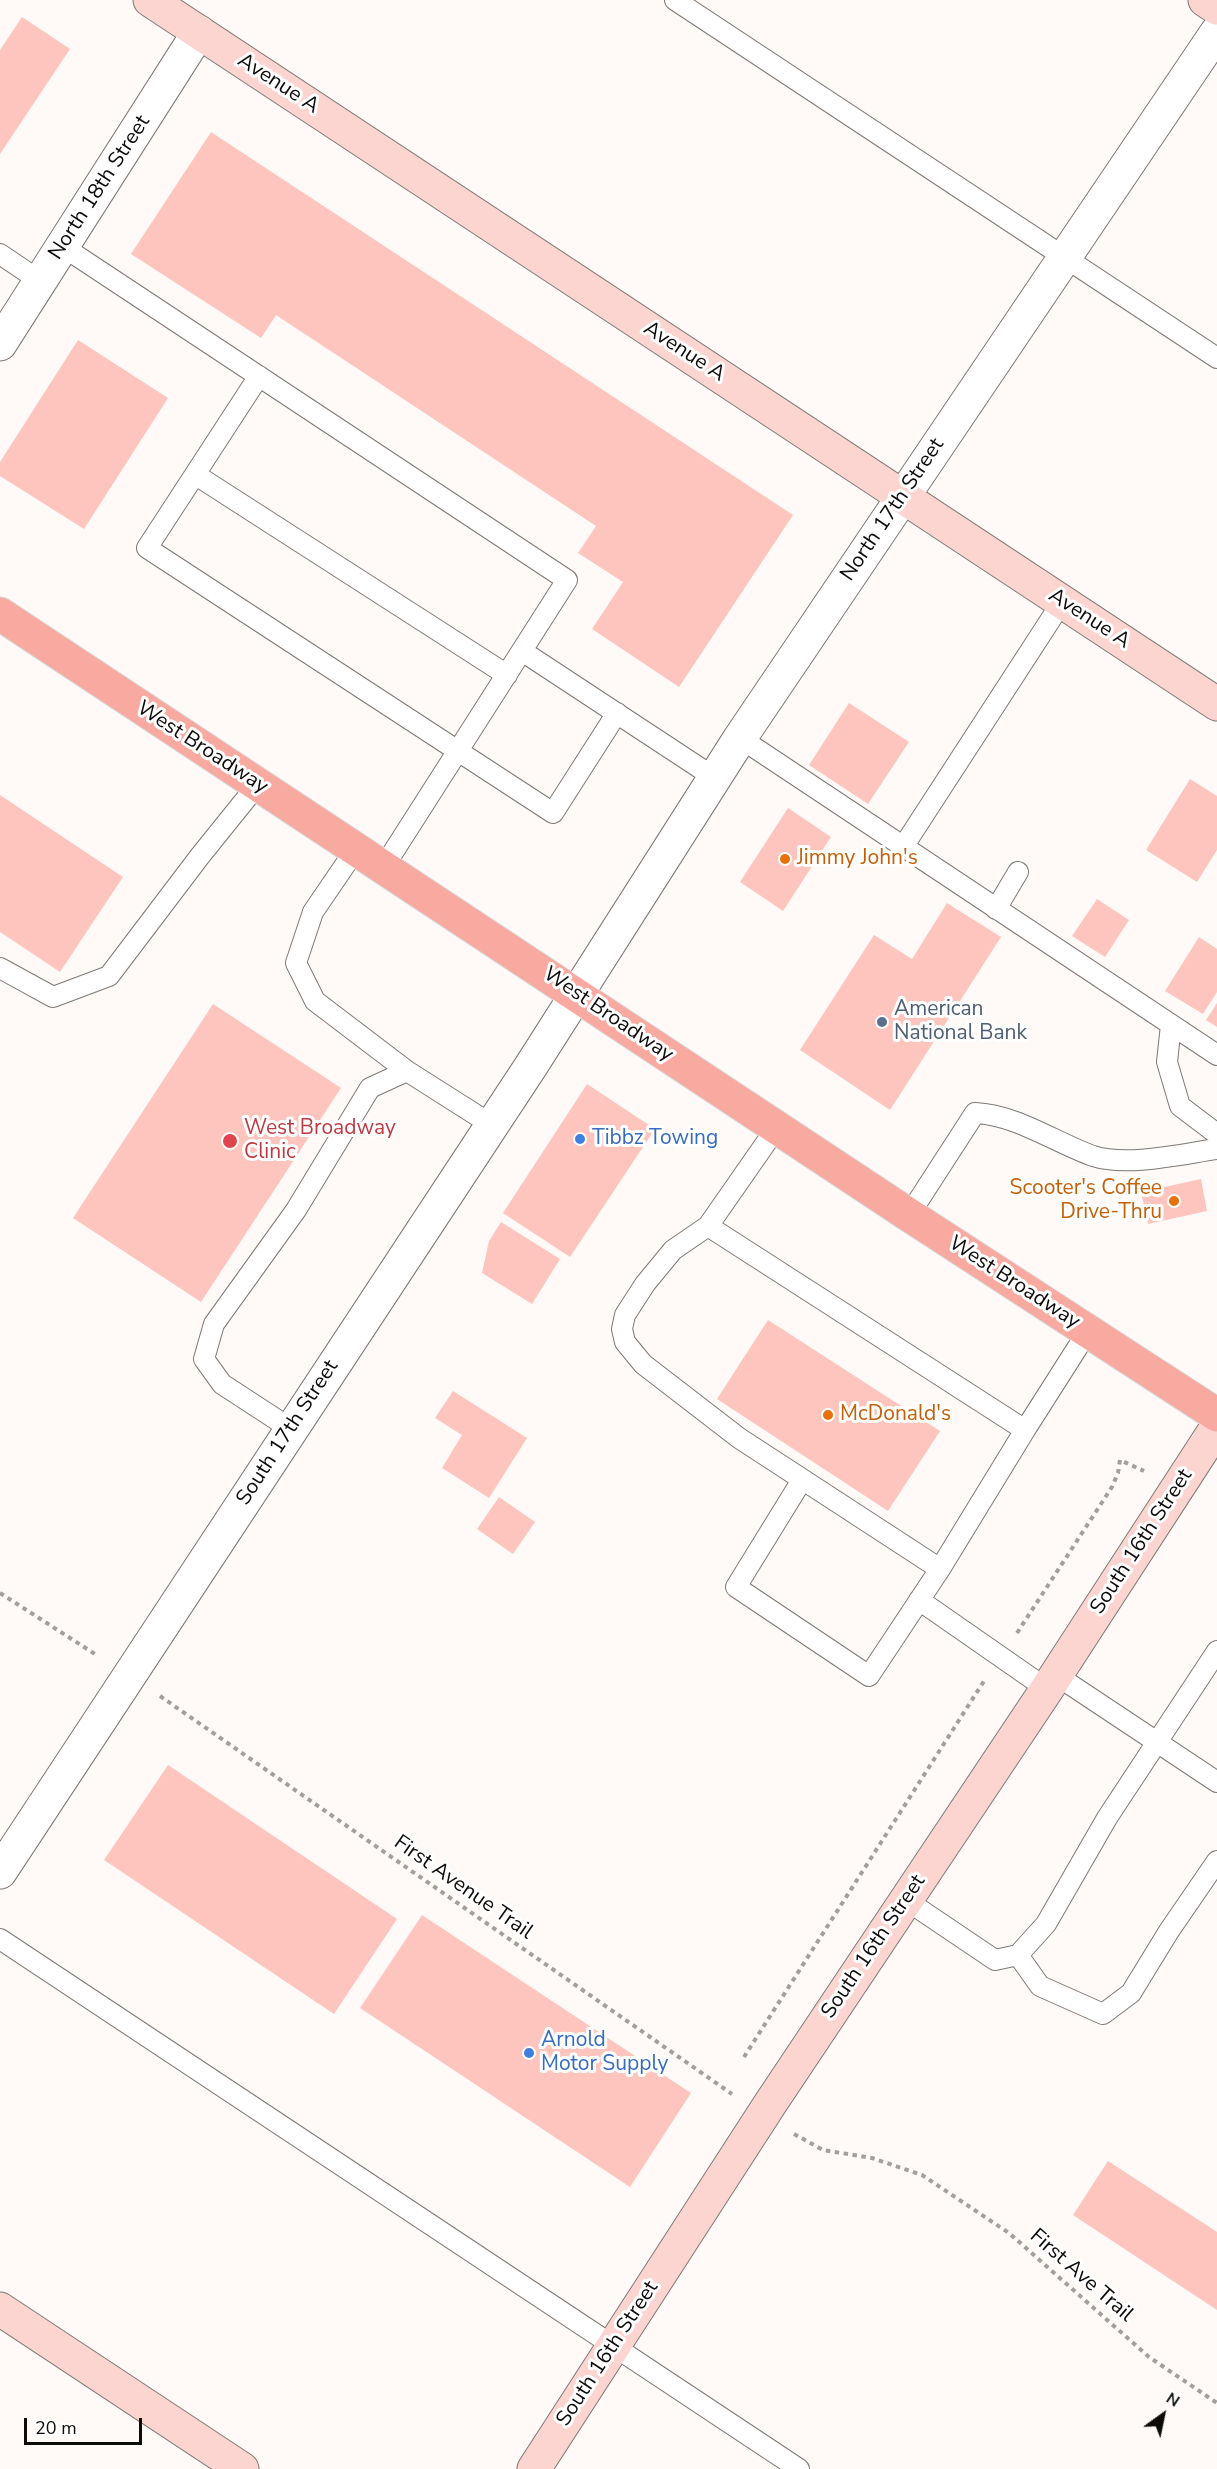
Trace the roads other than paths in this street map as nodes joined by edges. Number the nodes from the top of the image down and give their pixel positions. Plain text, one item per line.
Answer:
1 (150, 0) edge
2 (675, 0) edge
3 (1205, 0) edge
4 (1217, 8) edge
5 (199, 32) junction
6 (1217, 32) edge
7 (63, 246) junction
8 (0, 254) edge
9 (1066, 257) junction
10 (40, 281) junction
11 (0, 344) edge
12 (1217, 358) edge
13 (259, 376) junction
14 (196, 475) junction
15 (902, 495) junction
16 (1062, 602) junction
17 (0, 614) edge
18 (522, 651) junction
19 (507, 675) junction
20 (1217, 704) edge
21 (617, 712) junction
22 (741, 738) junction
23 (458, 751) junction
24 (715, 778) junction
25 (258, 784) junction
26 (903, 847) junction
27 (356, 849) junction
28 (383, 868) junction
29 (1018, 872) dead end
30 (996, 909) junction
31 (0, 968) edge
32 (576, 994) junction
33 (1171, 1025) junction
34 (1217, 1055) edge
35 (407, 1071) junction
36 (492, 1125) junction
37 (777, 1127) junction
38 (1217, 1134) edge
39 (1217, 1149) edge
40 (909, 1215) junction
41 (708, 1226) junction
42 (1088, 1331) junction
43 (1217, 1415) edge
44 (1217, 1427) edge
45 (291, 1429) junction
46 (1025, 1430) junction
47 (802, 1480) junction
48 (940, 1569) junction
49 (919, 1600) junction
50 (1217, 1651) edge
51 (1051, 1682) junction
52 (1157, 1742) junction
53 (1217, 1782) edge
54 (1217, 1861) edge
55 (0, 1872) edge
56 (906, 1900) junction
57 (0, 1939) edge
58 (1018, 1955) junction
59 (0, 2308) edge
60 (613, 2346) junction
61 (243, 2469) edge
62 (534, 2469) edge
63 (799, 2469) edge

1 - 5 street, Avenue A
2 - 9 lane
3 - 4 street
5 - 7 street, North 18th Street
5 - 15 street, Avenue A
6 - 9 street, North 17th Street
7 - 10 street, North 18th Street
7 - 13 lane
8 - 10 lane
9 - 12 lane
9 - 15 street, North 17th Street
10 - 11 street, North 18th Street
13 - 14 lane
13 - 18 lane
14 - 19 lane
14 - 23 lane
15 - 16 street, Avenue A
15 - 22 street, North 17th Street
16 - 20 street, Avenue A
16 - 26 lane
17 - 25 main road, West Broadway
18 - 19 lane
18 - 21 lane
19 - 23 lane
21 - 23 lane
21 - 24 lane
22 - 24 street, North 17th Street
22 - 26 lane
23 - 28 lane
24 - 32 street, North 17th Street
25 - 27 main road, West Broadway
25 - 31 lane
26 - 30 lane
27 - 28 main road, West Broadway
27 - 35 lane
28 - 32 main road, West Broadway
29 - 30 lane
30 - 33 lane
32 - 36 street, South 17th Street
32 - 37 main road, West Broadway
33 - 34 lane
33 - 38 lane
35 - 36 lane
35 - 45 lane
36 - 45 street, South 17th Street
37 - 40 main road, West Broadway
37 - 41 lane
39 - 40 lane
40 - 42 main road, West Broadway
41 - 46 lane
41 - 47 lane
42 - 43 main road, West Broadway
42 - 46 lane
44 - 51 street, South 16th Street
45 - 55 street, South 17th Street
46 - 48 lane
47 - 48 lane
47 - 49 lane
48 - 49 lane
49 - 51 lane
50 - 52 lane
51 - 52 lane
51 - 56 street, South 16th Street
52 - 53 lane
52 - 58 lane
54 - 58 lane
56 - 58 lane
56 - 60 street, South 16th Street
57 - 60 lane
59 - 61 street
60 - 62 street, South 16th Street
60 - 63 lane

